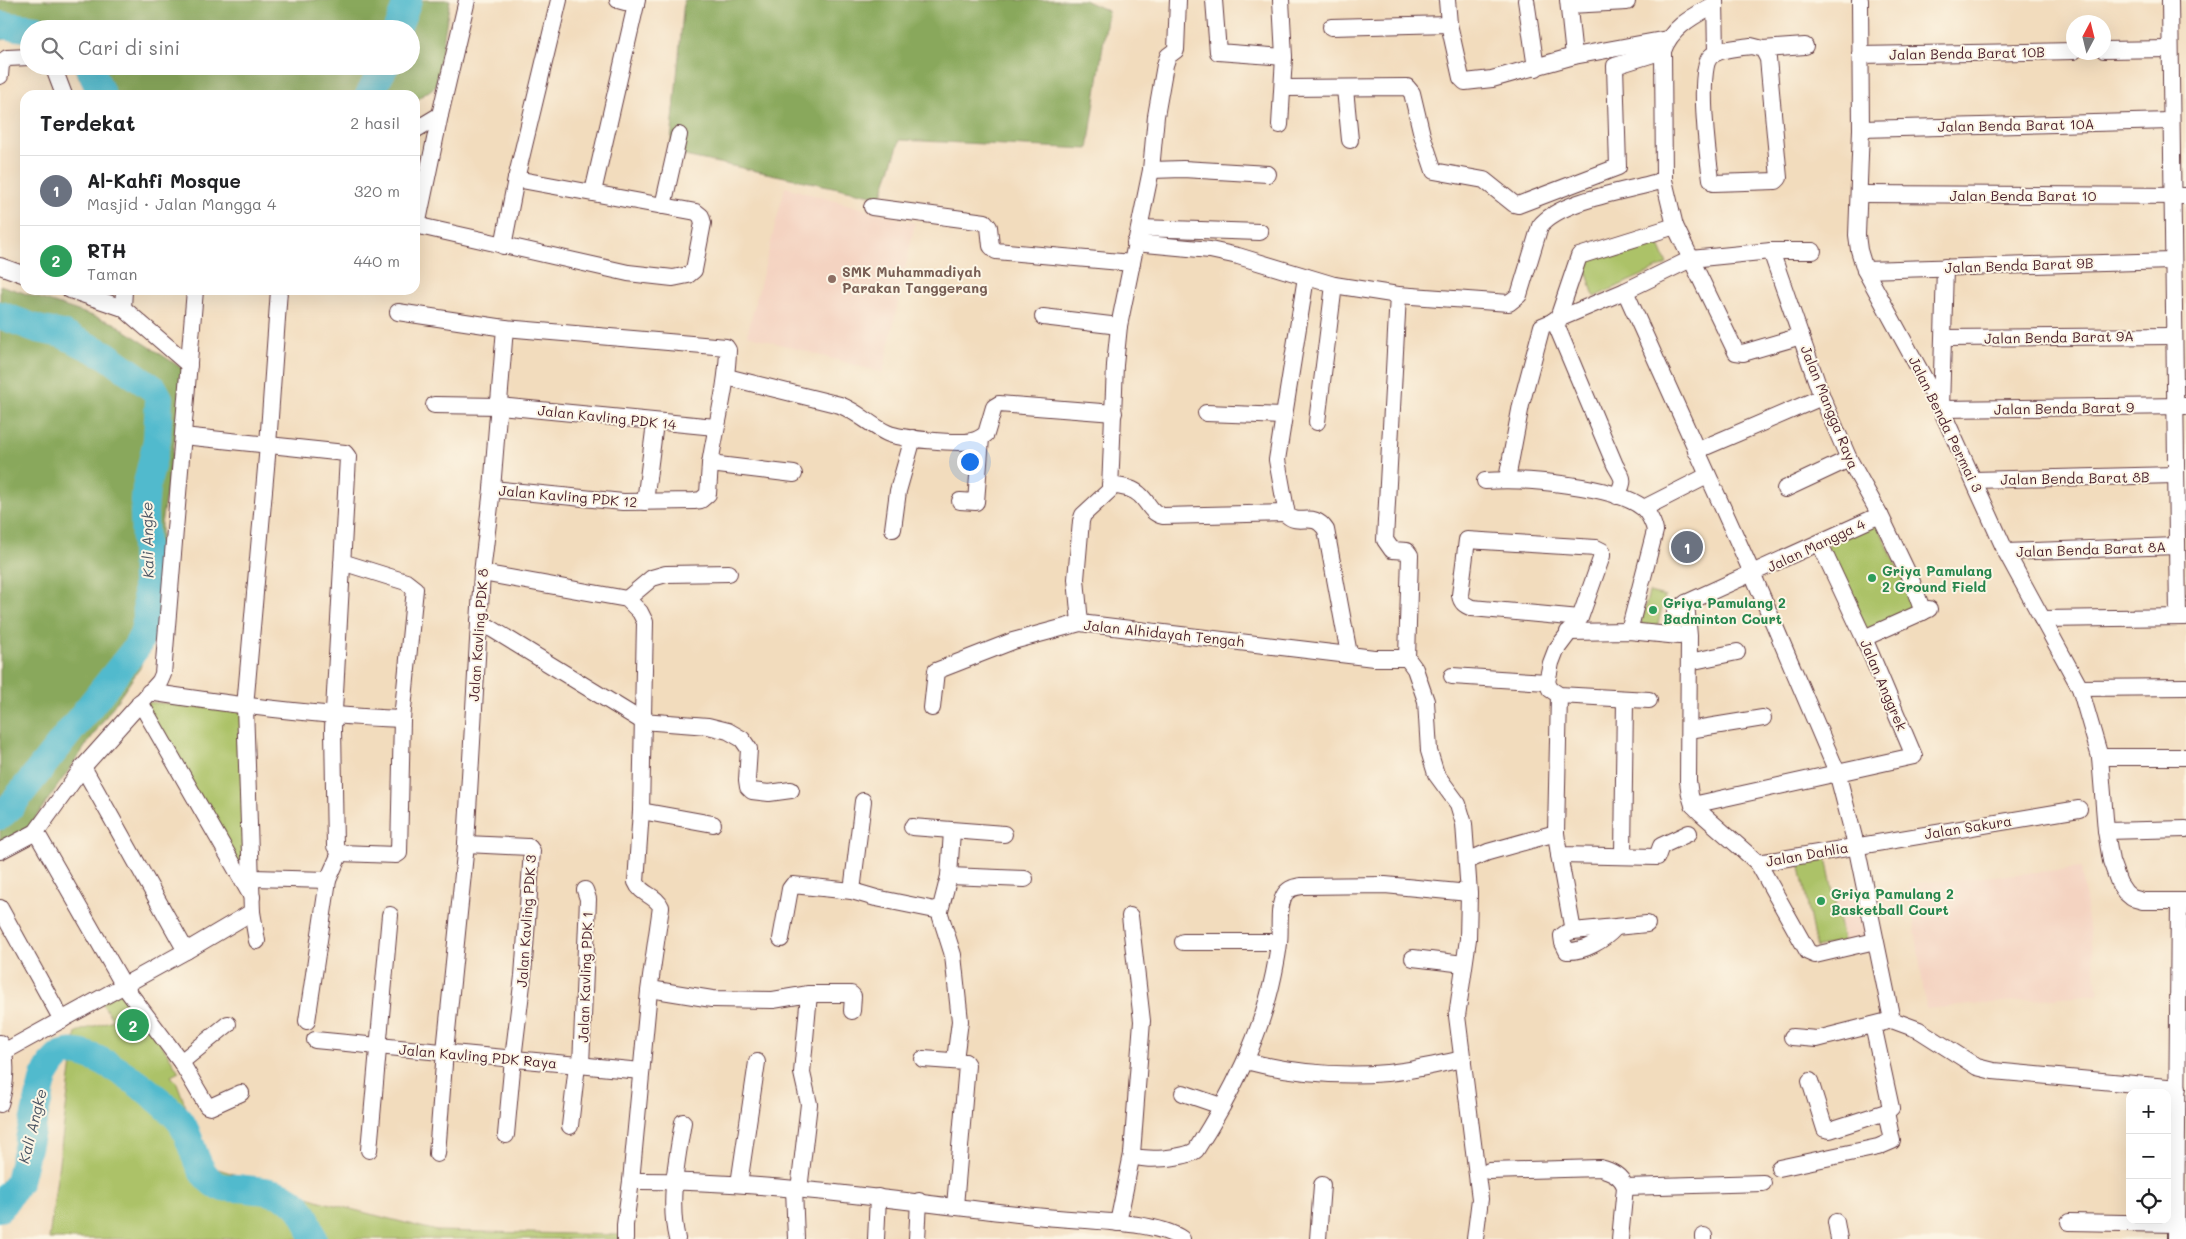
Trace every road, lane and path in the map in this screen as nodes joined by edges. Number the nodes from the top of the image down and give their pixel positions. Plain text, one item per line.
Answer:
1 (467, 0) edge
2 (559, 0) edge
3 (618, 0) edge
4 (1178, 0) edge
5 (1214, 0) edge
6 (1281, 0) edge
7 (1447, 0) edge
8 (1526, 0) edge
9 (1860, 0) edge
10 (2170, 0) edge
11 (637, 2) edge
12 (1568, 2) edge
13 (1627, 2) dead end
14 (1715, 2) edge
15 (1449, 24) junction
16 (1331, 27) dead end
17 (1665, 45) junction
18 (1805, 46) dead end
19 (1763, 49) junction
20 (2170, 49) junction
21 (2111, 50) edge
22 (2066, 51) edge
23 (1716, 53) junction
24 (1860, 55) junction
25 (1574, 56) junction
26 (1284, 57) junction
27 (20, 58) edge
28 (1536, 68) junction
29 (56, 75) edge
30 (0, 76) edge
31 (1284, 88) junction
32 (1345, 89) junction
33 (62, 90) edge
34 (440, 115) junction
35 (2170, 121) junction
36 (1280, 124) dead end
37 (420, 127) edge
38 (1861, 129) junction
39 (679, 135) dead end
40 (1350, 140) dead end
41 (1151, 170) junction
42 (1268, 174) dead end
43 (516, 179) junction
44 (1664, 180) junction
45 (593, 192) junction
46 (1860, 194) junction
47 (2179, 196) edge
48 (663, 206) junction
49 (420, 207) edge
50 (872, 207) dead end
51 (420, 226) edge
52 (1675, 226) junction
53 (1260, 232) dead end
54 (1138, 235) junction
55 (503, 246) junction
56 (1812, 250) dead end
57 (1771, 251) junction
58 (1691, 259) junction
59 (2172, 261) junction
60 (1132, 262) junction
61 (0, 266) edge
62 (1944, 267) junction
63 (1865, 270) junction
64 (20, 273) edge
65 (1306, 277) junction
66 (1334, 285) junction
67 (1625, 291) junction
68 (85, 295) edge
69 (124, 295) edge
70 (195, 295) edge
71 (279, 295) edge
72 (1398, 295) junction
73 (123, 308) junction
74 (398, 312) dead end
75 (1044, 317) dead end
76 (1556, 319) junction
77 (1120, 326) junction
78 (505, 328) junction
79 (1801, 336) junction
80 (2173, 336) junction
81 (1944, 338) junction
82 (189, 365) junction
83 (727, 377) junction
84 (1822, 397) junction
85 (434, 404) dead end
86 (500, 406) junction
87 (2180, 406) edge
88 (1942, 409) junction
89 (1114, 412) junction
90 (1206, 413) dead end
91 (1282, 416) junction
92 (1317, 422) dead end
93 (655, 423) junction
94 (716, 428) junction
95 (183, 436) junction
96 (913, 438) junction
97 (981, 438) junction
98 (268, 445) junction
99 (1696, 451) junction
100 (1849, 459) junction
101 (710, 464) junction
102 (794, 474) dead end
103 (2175, 475) junction
104 (1707, 476) junction
105 (1508, 480) junction
106 (1974, 480) junction
107 (1485, 481) dead end
108 (1110, 485) junction
109 (492, 489) junction
110 (1785, 489) dead end
111 (1616, 496) junction
112 (960, 501) dead end
113 (645, 502) junction
114 (1644, 508) junction
115 (1286, 513) junction
116 (1880, 515) junction
117 (893, 529) dead end
118 (1820, 544) junction
119 (2177, 546) junction
120 (2006, 552) junction
121 (342, 562) junction
122 (482, 573) junction
123 (730, 573) dead end
124 (1752, 574) junction
125 (627, 599) junction
126 (1686, 603) junction
127 (2182, 617) edge
128 (1580, 618) junction
129 (2042, 619) junction
130 (479, 621) junction
131 (1080, 623) junction
132 (1629, 631) junction
133 (1568, 632) junction
134 (1670, 634) junction
135 (1689, 636) junction
136 (1864, 638) junction
137 (1737, 652) dead end
138 (1349, 654) junction
139 (1407, 658) junction
140 (1689, 662) junction
141 (1452, 676) dead end
142 (1547, 682) junction
143 (2186, 687) edge
144 (2080, 688) junction
145 (1559, 695) junction
146 (144, 697) junction
147 (1625, 699) junction
148 (1648, 700) dead end
149 (245, 707) junction
150 (932, 708) dead end
151 (334, 716) junction
152 (1763, 718) dead end
153 (402, 719) junction
154 (642, 722) junction
155 (1689, 730) junction
156 (2186, 757) edge
157 (2100, 758) junction
158 (82, 767) junction
159 (1836, 772) junction
160 (791, 790) dead end
161 (862, 801) dead end
162 (1693, 805) junction
163 (2079, 808) dead end
164 (641, 811) junction
165 (713, 824) dead end
166 (912, 827) dead end
167 (2186, 829) edge
168 (2106, 830) junction
169 (952, 831) junction
170 (36, 832) junction
171 (1556, 833) junction
172 (1690, 833) dead end
173 (1004, 834) dead end
174 (466, 844) junction
175 (1856, 845) junction
176 (0, 852) edge
177 (340, 853) junction
178 (1559, 855) junction
179 (1623, 856) junction
180 (1467, 861) junction
181 (1758, 863) junction
182 (949, 876) junction
183 (253, 878) junction
184 (1025, 879) dead end
185 (328, 880) junction
186 (585, 890) dead end
187 (852, 891) junction
188 (1469, 893) junction
189 (2182, 901) edge
190 (252, 905) junction
191 (0, 908) edge
192 (938, 911) junction
193 (390, 915) dead end
194 (1130, 916) dead end
195 (1647, 924) dead end
196 (781, 939) dead end
197 (257, 941) dead end
198 (1183, 942) dead end
199 (1279, 942) junction
200 (1875, 942) junction
201 (186, 951) junction
202 (1413, 958) dead end
203 (1464, 964) junction
204 (124, 986) junction
205 (650, 989) junction
206 (809, 994) junction
207 (852, 1011) dead end
208 (62, 1020) junction
209 (1892, 1020) junction
210 (307, 1021) dead end
211 (228, 1024) dead end
212 (1873, 1025) junction
213 (1792, 1037) dead end
214 (315, 1040) dead end
215 (379, 1047) junction
216 (2, 1049) edge
217 (445, 1051) junction
218 (512, 1059) junction
219 (923, 1059) dead end
220 (1463, 1059) junction
221 (955, 1060) junction
222 (1246, 1061) junction
223 (180, 1062) junction
224 (757, 1062) dead end
225 (579, 1065) junction
226 (640, 1071) junction
227 (1810, 1081) dead end
228 (2178, 1088) junction
229 (241, 1093) dead end
230 (1183, 1093) dead end
231 (1, 1098) edge
232 (1221, 1106) junction
233 (1886, 1112) junction
234 (683, 1122) dead end
235 (570, 1126) dead end
236 (506, 1135) dead end
237 (369, 1150) dead end
238 (437, 1154) dead end
239 (1132, 1154) junction
240 (2181, 1161) edge
241 (1779, 1168) dead end
242 (1489, 1171) dead end
243 (674, 1180) junction
244 (631, 1181) junction
245 (1763, 1183) dead end
246 (739, 1184) junction
247 (1322, 1185) dead end
248 (1625, 1187) junction
249 (797, 1189) junction
250 (878, 1197) junction
251 (919, 1201) junction
252 (955, 1206) junction
253 (1836, 1222) dead end
254 (2069, 1222) dead end
255 (1118, 1223) junction
256 (2179, 1233) edge
257 (1175, 1237) edge
258 (625, 1239) edge
259 (677, 1239) edge
260 (796, 1239) edge
261 (876, 1239) edge
262 (917, 1239) edge
263 (1318, 1239) edge
264 (1476, 1239) edge
265 (1620, 1239) edge
266 (1839, 1239) edge

1 - 34 street
2 - 43 street
3 - 11 street
4 - 41 street
5 - 26 street
6 - 26 street
7 - 15 street
8 - 28 street
9 - 24 street, Jalan Benda Permai 3
10 - 20 street
11 - 45 street
12 - 13 street
12 - 25 street
14 - 17 street
14 - 23 street
15 - 16 street
15 - 28 street
17 - 25 street
17 - 32 street
17 - 44 street
18 - 19 street
19 - 23 street
19 - 23 street
20 - 21 street
20 - 35 street
22 - 24 street, Jalan Benda Barat 10B
24 - 38 street, Jalan Benda Permai 3
25 - 28 street
26 - 31 street
27 - 30 street
29 - 33 street
31 - 32 street
31 - 36 street
32 - 40 street
34 - 37 street
34 - 49 street
35 - 38 street, Jalan Benda Barat 10A
35 - 47 street
38 - 46 street, Jalan Benda Permai 3
39 - 48 street
41 - 42 street
41 - 54 street
43 - 45 street
43 - 55 street
44 - 52 street
44 - 72 street
45 - 48 street
46 - 47 street, Jalan Benda Barat 10
46 - 63 street, Jalan Benda Permai 3
47 - 59 street
48 - 55 street
50 - 60 street
51 - 55 street
52 - 58 street
52 - 76 street
53 - 54 street
54 - 60 street
54 - 65 street
56 - 57 street
57 - 58 street
57 - 79 street, Jalan Mangga Raya
58 - 67 street
58 - 79 street
59 - 62 street, Jalan Benda Barat 9B
59 - 80 street
60 - 77 street
61 - 64 street
62 - 63 street, Jalan Benda Barat 9B
62 - 81 street
63 - 88 street, Jalan Benda Permai 3
65 - 66 street
65 - 91 street
66 - 72 street
66 - 92 street
67 - 76 street
67 - 99 street
68 - 73 street
69 - 73 street
70 - 82 street
71 - 98 street
72 - 139 street
73 - 82 street
74 - 78 street
75 - 77 street
76 - 105 street
76 - 111 street
77 - 89 street
78 - 83 street
78 - 86 street, Jalan Kavling PDK 8
79 - 84 street, Jalan Mangga Raya
80 - 81 street, Jalan Benda Barat 9A
80 - 87 street
81 - 88 street
82 - 95 street
83 - 94 street
83 - 96 street
84 - 99 street
84 - 100 street, Jalan Mangga Raya
85 - 86 street, Jalan Kavling PDK 14
86 - 93 street, Jalan Kavling PDK 14
86 - 109 street, Jalan Kavling PDK 8
87 - 88 street, Jalan Benda Barat 9
87 - 103 street
88 - 106 street, Jalan Benda Permai 3
89 - 97 street
89 - 108 street
90 - 91 street
91 - 115 street
93 - 94 street, Jalan Kavling PDK 14
93 - 113 street, Jalan Kavling PDK 12
94 - 101 street
95 - 98 street
95 - 146 street
96 - 97 street
96 - 117 street
97 - 112 street
98 - 121 street
98 - 149 street
99 - 104 street
100 - 110 street
100 - 116 street, Jalan Mangga Raya
101 - 102 street
101 - 113 street, Jalan Kavling PDK 12
103 - 106 street, Jalan Benda Barat 8B
103 - 119 street
104 - 114 street
104 - 124 street
105 - 107 street
105 - 111 street
106 - 120 street, Jalan Benda Permai 3
108 - 115 street
108 - 131 street
109 - 113 street, Jalan Kavling PDK 12
109 - 122 street, Jalan Kavling PDK 8
111 - 114 street
114 - 132 street
115 - 138 street
116 - 118 street, Jalan Mangga 4
116 - 136 street, Jalan Mangga Raya
118 - 124 street, Jalan Mangga 4
118 - 136 street, Jalan Anggrek
119 - 120 street, Jalan Benda Barat 8A
119 - 127 street
120 - 129 street, Jalan Benda Permai 3
121 - 151 street
121 - 153 street
122 - 125 street
122 - 130 street, Jalan Kavling PDK 8
123 - 125 street
124 - 126 street, Jalan Mangga 4
124 - 159 street
125 - 154 street
126 - 134 street
126 - 135 street
127 - 129 street
128 - 128 street
128 - 133 street
129 - 144 street, Jalan Benda Permai 3
130 - 154 street
130 - 174 street, Jalan Kavling PDK 8
131 - 138 street, Jalan Alhidayah Tengah
131 - 150 street, Jalan Alhidayah Tengah
132 - 133 street
132 - 134 street
133 - 142 street
134 - 135 street
135 - 140 street
136 - 159 street, Jalan Anggrek
137 - 140 street
138 - 139 street, Jalan Alhidayah Tengah
139 - 180 street
140 - 155 street
141 - 142 street
142 - 145 street
143 - 144 street
144 - 157 street, Jalan Benda Permai 3
145 - 147 street
145 - 171 street
146 - 149 street
146 - 158 street
146 - 190 street
147 - 148 street
147 - 179 street
149 - 151 street
149 - 183 street
151 - 153 street
151 - 177 street
152 - 155 street
153 - 177 street
154 - 160 street
154 - 164 street
155 - 162 street
156 - 157 street
157 - 168 street, Jalan Benda Permai 3
158 - 170 street
158 - 201 street
159 - 162 street
159 - 175 street
161 - 187 street
162 - 181 street
163 - 175 street, Jalan Sakura
164 - 165 street
164 - 205 street
166 - 169 street
167 - 168 street
168 - 189 street, Jalan Benda Permai 3
169 - 173 street
169 - 182 street
170 - 176 street
170 - 204 street
171 - 178 street
171 - 180 street
172 - 179 street
174 - 217 street, Jalan Kavling PDK 8
174 - 218 street, Jalan Kavling PDK 3
175 - 181 street, Jalan Dahlia
175 - 200 street
177 - 185 street
178 - 179 street
178 - 195 street
180 - 188 street
181 - 200 street
182 - 184 street
182 - 192 street
183 - 185 street
183 - 190 street
185 - 210 street
186 - 225 street, Jalan Kavling PDK 1
187 - 192 street
187 - 196 street
188 - 199 street
188 - 203 street
189 - 228 street
190 - 197 street
190 - 201 street
191 - 208 street
192 - 221 street
193 - 215 street
194 - 239 street
198 - 199 street
199 - 222 street
200 - 209 street
201 - 204 street
202 - 203 street
203 - 220 street
204 - 208 street
204 - 223 street
205 - 206 street
205 - 226 street
206 - 207 street
206 - 249 street
208 - 216 street
209 - 212 street
209 - 228 street
211 - 223 street
212 - 213 street
212 - 233 street
214 - 215 street, Jalan Kavling PDK Raya
215 - 217 street, Jalan Kavling PDK Raya
215 - 237 street
216 - 231 street
217 - 218 street, Jalan Kavling PDK Raya
217 - 238 street, Jalan Kavling PDK 8
218 - 225 street, Jalan Kavling PDK Raya
218 - 236 street
219 - 221 street
220 - 222 street
220 - 264 street
221 - 252 street
222 - 232 street
223 - 229 street
224 - 246 street
225 - 226 street, Jalan Kavling PDK Raya
225 - 235 street, Jalan Kavling PDK 1
226 - 244 street
227 - 233 street
228 - 240 street
230 - 232 street
232 - 239 street
233 - 241 street
234 - 243 street
239 - 255 street
240 - 256 street
242 - 248 street
243 - 244 street
243 - 246 street
243 - 259 street
244 - 258 street
245 - 248 street
246 - 249 street
247 - 263 street
248 - 265 street
249 - 250 street
249 - 260 street
250 - 251 street
250 - 261 street
251 - 252 street
251 - 262 street
252 - 255 street
253 - 266 street
254 - 256 street
255 - 257 street

